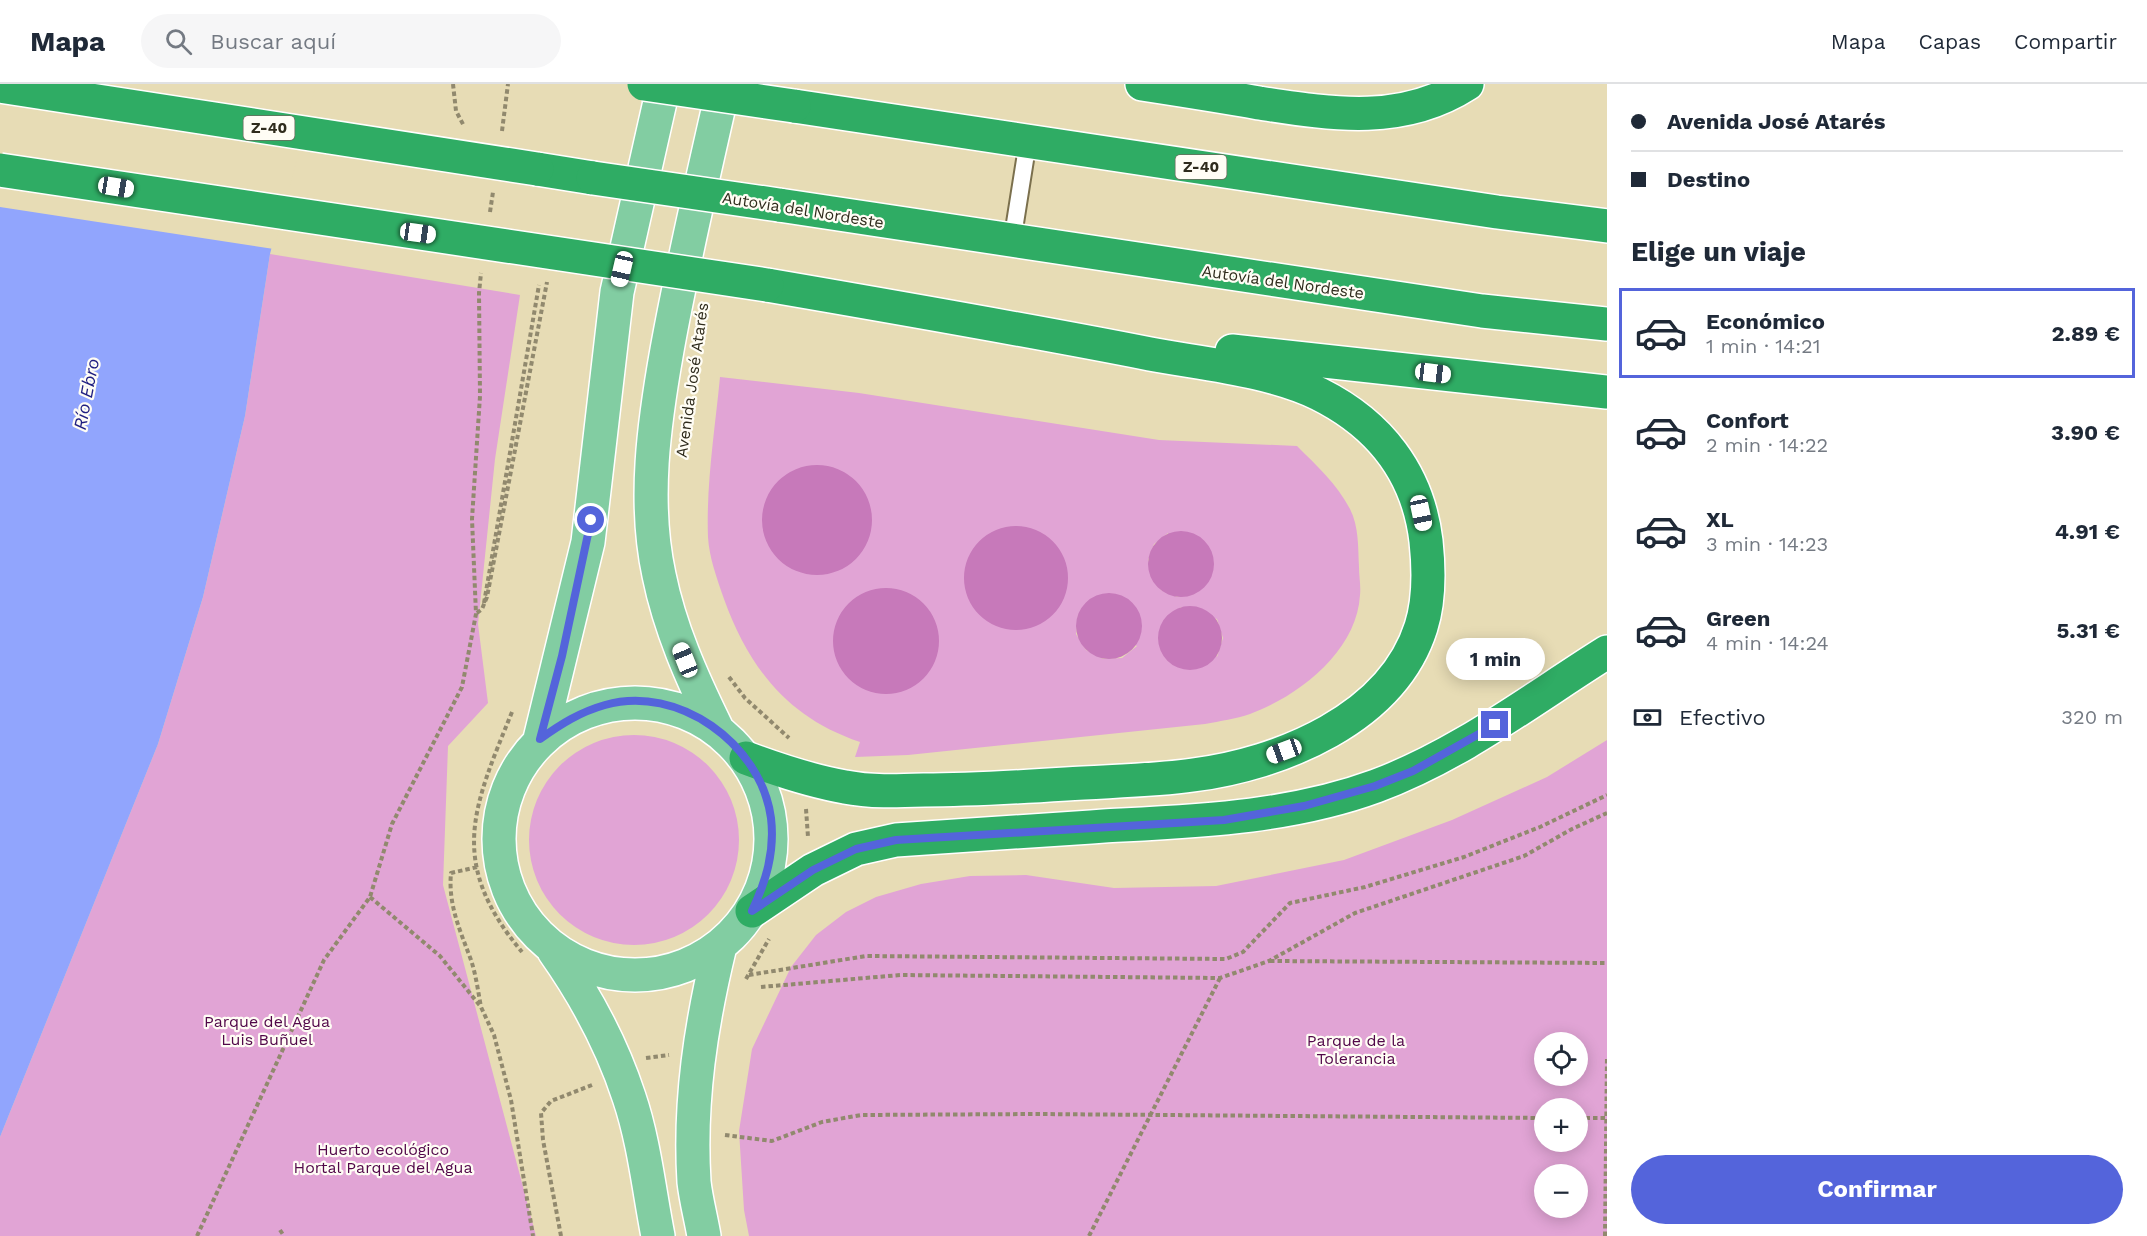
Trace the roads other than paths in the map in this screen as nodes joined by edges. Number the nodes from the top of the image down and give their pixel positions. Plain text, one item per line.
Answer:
1 (644, 84) edge
2 (664, 84) edge
3 (724, 84) edge
4 (1142, 84) edge
5 (1467, 84) edge
6 (0, 86) edge
7 (1028, 141) junction
8 (0, 170) edge
9 (1607, 226) edge
10 (1012, 242) junction
11 (1607, 324) edge
12 (1001, 325) junction
13 (1607, 392) edge
14 (1607, 652) edge
15 (716, 727) junction
16 (540, 739) junction
17 (746, 758) junction
18 (752, 911) junction
19 (720, 946) junction
20 (551, 947) junction
21 (658, 1236) edge
22 (704, 1236) edge

1 - 7 highway, Z-40, bridge
2 - 16 main road
3 - 15 main road, Avenida José Atarés
4 - 5 highway
6 - 10 highway, Autovía del Nordeste / Z-40, bridge
7 - 9 highway, Z-40
7 - 10 lane
8 - 12 highway, bridge
10 - 11 highway, Autovía del Nordeste / Z-40
12 - 13 highway
12 - 17 highway
14 - 18 highway
15 - 16 main road
15 - 17 main road
16 - 20 main road
17 - 18 main road
18 - 19 main road
19 - 20 main road
19 - 22 main road
20 - 21 main road

